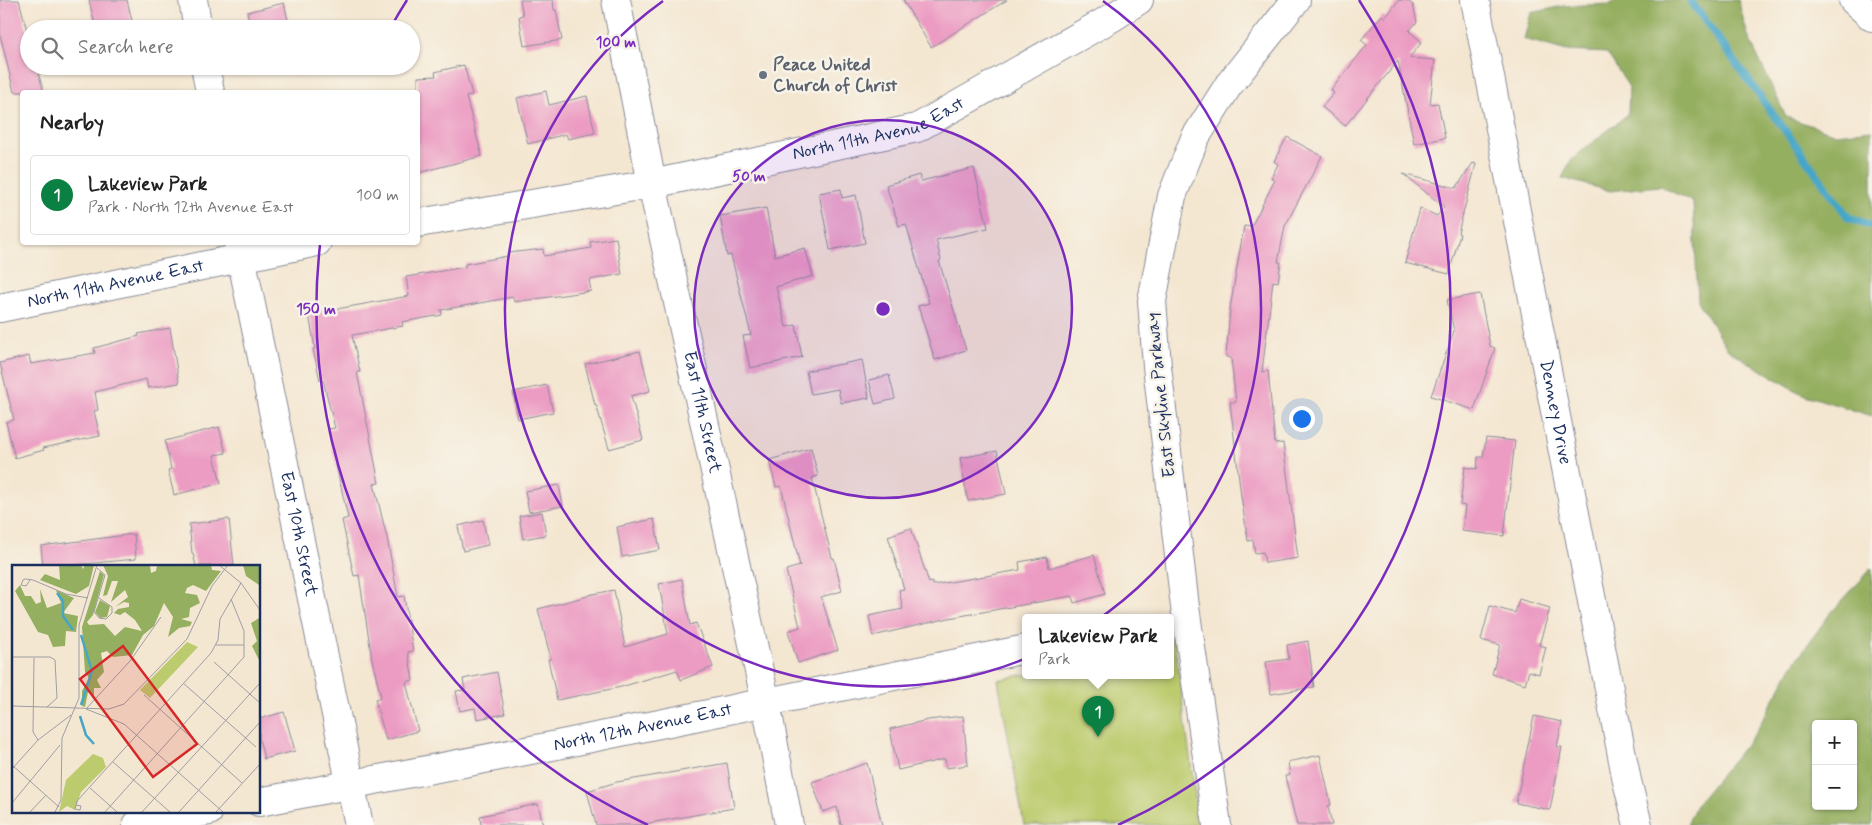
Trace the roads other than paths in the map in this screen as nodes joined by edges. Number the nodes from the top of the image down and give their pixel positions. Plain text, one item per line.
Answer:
1 (193, 0) edge
2 (616, 0) edge
3 (1139, 0) edge
4 (1296, 0) edge
5 (1475, 0) edge
6 (1853, 0) edge
7 (1872, 16) edge
8 (196, 20) edge
9 (207, 75) edge
10 (210, 90) edge
11 (652, 184) junction
12 (420, 224) edge
13 (288, 245) edge
14 (240, 250) edge
15 (0, 308) edge
16 (1022, 650) edge
17 (766, 702) junction
18 (351, 784) junction
19 (260, 802) edge
20 (204, 812) edge
21 (137, 825) edge
22 (359, 825) edge
23 (789, 825) edge
24 (1218, 825) edge
25 (1638, 825) edge

1 - 8 street
2 - 11 street, East 11th Street
3 - 11 street, North 11th Avenue East
4 - 24 street, East Skyline Parkway
5 - 25 street, Denney Drive
6 - 7 street
9 - 10 street
11 - 12 street, North 11th Avenue East
11 - 17 street, East 11th Street
13 - 14 street, North 11th Avenue East
14 - 15 street, North 11th Avenue East
14 - 18 street, East 10th Street
16 - 17 street, North 12th Avenue East
17 - 18 street, North 12th Avenue East
17 - 23 street, East 11th Street
18 - 19 street, North 12th Avenue East
18 - 22 street, East 10th Street
20 - 21 street

